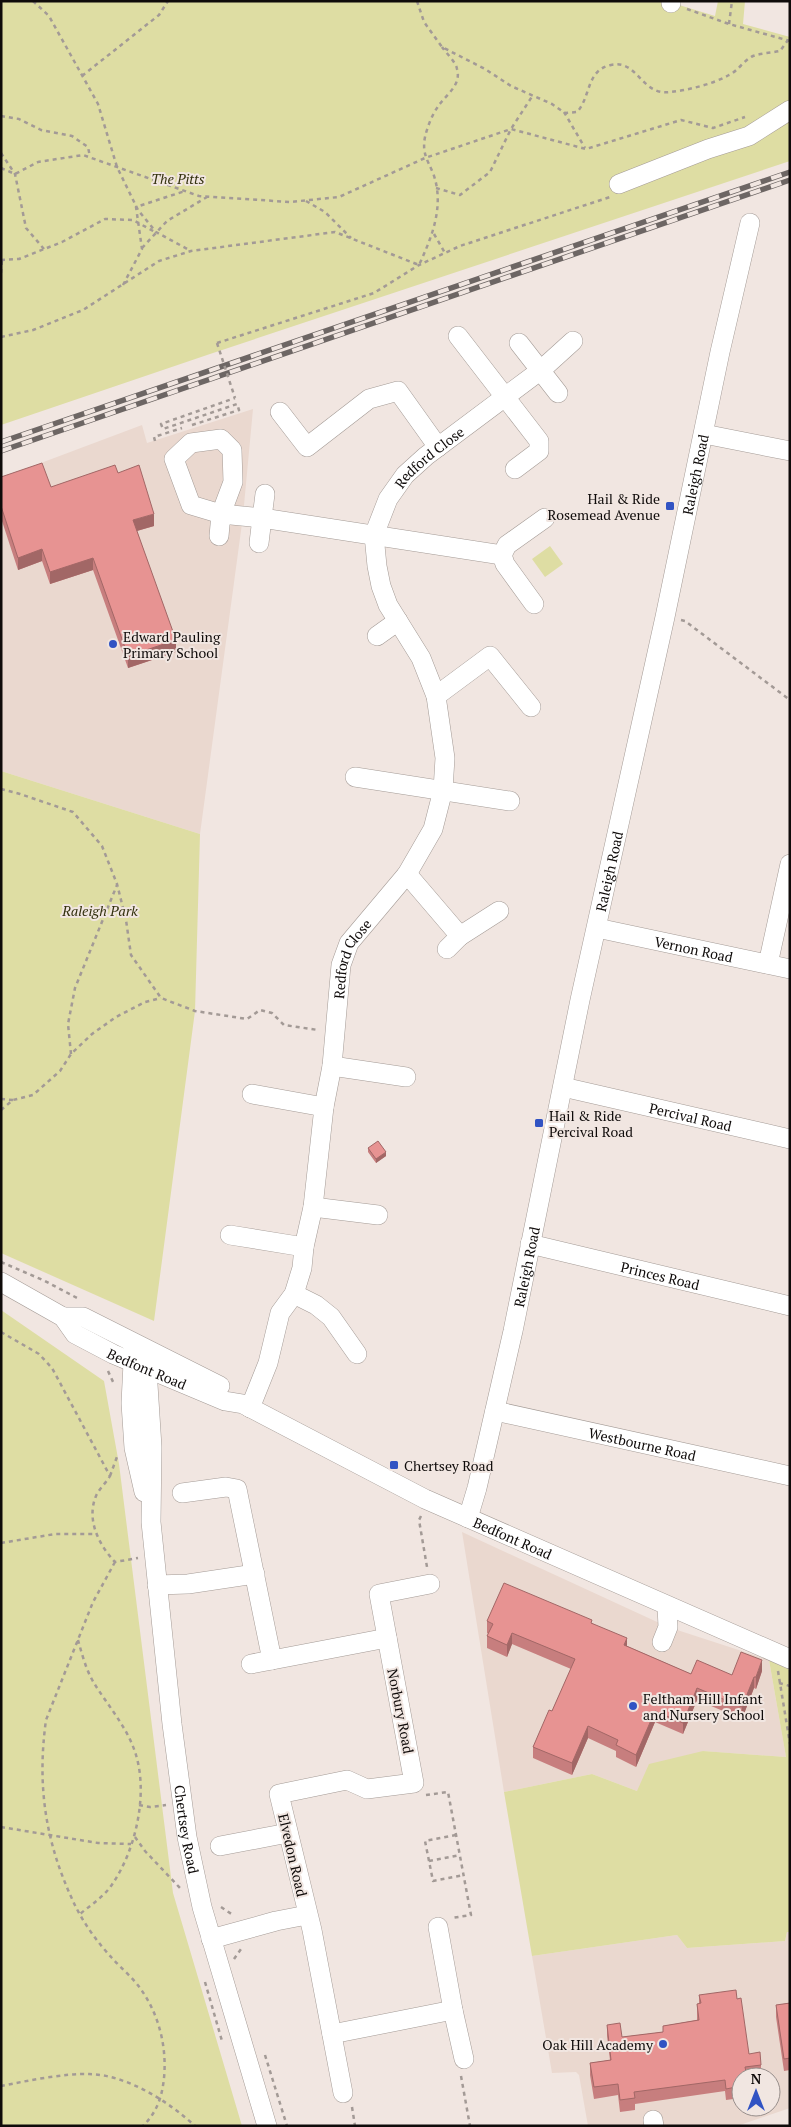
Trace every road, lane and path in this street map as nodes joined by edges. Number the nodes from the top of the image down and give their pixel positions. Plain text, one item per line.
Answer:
1 (33, 1) edge
2 (168, 1) edge
3 (417, 1) edge
4 (732, 1) edge
5 (671, 2) edge
6 (729, 24) junction
7 (789, 41) edge
8 (442, 47) junction
9 (82, 76) junction
10 (532, 95) junction
11 (790, 110) edge
12 (565, 113) junction
13 (750, 115) dead end
14 (1, 116) edge
15 (511, 129) junction
16 (586, 149) junction
17 (1, 153) edge
18 (90, 158) junction
19 (425, 158) junction
20 (117, 167) junction
21 (1, 168) edge
22 (15, 174) junction
23 (436, 188) junction
24 (617, 190) joint
25 (186, 191) junction
26 (208, 196) junction
27 (304, 201) junction
28 (136, 207) junction
29 (138, 223) junction
30 (750, 224) dead end
31 (156, 232) junction
32 (434, 232) junction
33 (353, 240) junction
34 (142, 248) junction
35 (44, 249) junction
36 (191, 251) junction
37 (445, 253) junction
38 (2, 260) edge
39 (419, 266) junction
40 (1, 273) edge
41 (122, 286) junction
42 (458, 336) dead end
43 (1, 337) edge
44 (573, 342) dead end
45 (519, 343) dead end
46 (541, 370) junction
47 (558, 393) dead end
48 (506, 397) junction
49 (280, 412) dead end
50 (704, 434) junction
51 (155, 441) dead end
52 (438, 447) junction
53 (790, 451) edge
54 (515, 469) dead end
55 (265, 494) dead end
56 (262, 518) junction
57 (545, 518) dead end
58 (374, 535) junction
59 (219, 536) dead end
60 (259, 543) dead end
61 (502, 554) junction
62 (534, 604) dead end
63 (398, 621) junction
64 (685, 621) dead end
65 (377, 636) dead end
66 (436, 696) junction
67 (790, 700) edge
68 (531, 707) dead end
69 (355, 777) dead end
70 (1, 789) edge
71 (443, 790) junction
72 (510, 801) dead end
73 (790, 864) edge
74 (407, 874) junction
75 (117, 884) junction
76 (499, 911) dead end
77 (597, 928) junction
78 (768, 964) junction
79 (790, 969) edge
80 (161, 998) junction
81 (335, 1032) junction
82 (71, 1054) junction
83 (332, 1066) junction
84 (406, 1077) dead end
85 (563, 1087) junction
86 (252, 1094) dead end
87 (1, 1099) edge
88 (13, 1100) junction
89 (324, 1107) junction
90 (1, 1110) edge
91 (790, 1139) edge
92 (313, 1207) junction
93 (378, 1215) dead end
94 (230, 1235) dead end
95 (530, 1244) junction
96 (304, 1247) junction
97 (1, 1282) edge
98 (294, 1294) junction
99 (790, 1306) edge
100 (63, 1317) junction
101 (1, 1332) edge
102 (357, 1354) dead end
103 (144, 1361) junction
104 (246, 1406) junction
105 (495, 1411) junction
106 (119, 1451) dead end
107 (110, 1476) junction
108 (790, 1476) edge
109 (182, 1493) dead end
110 (425, 1499) junction
111 (468, 1518) junction
112 (96, 1534) junction
113 (1, 1543) edge
114 (142, 1558) dead end
115 (115, 1562) junction
116 (255, 1574) junction
117 (157, 1584) junction
118 (430, 1584) joint
119 (667, 1606) junction
120 (387, 1638) junction
121 (78, 1639) junction
122 (662, 1642) dead end
123 (783, 1656) edge
124 (272, 1660) junction
125 (251, 1664) dead end
126 (779, 1683) junction
127 (790, 1686) edge
128 (790, 1744) edge
129 (414, 1783) junction
130 (139, 1804) junction
131 (169, 1804) dead end
132 (1, 1826) edge
133 (288, 1833) junction
134 (48, 1835) junction
135 (456, 1835) junction
136 (135, 1837) junction
137 (132, 1844) junction
138 (220, 1846) dead end
139 (460, 1855) junction
140 (429, 1861) junction
141 (464, 1875) junction
142 (185, 1892) dead end
143 (80, 1914) junction
144 (307, 1915) junction
145 (438, 1927) joint
146 (211, 1939) junction
147 (453, 2010) junction
148 (332, 2034) junction
149 (464, 2059) joint
150 (1, 2086) edge
151 (343, 2093) dead end
152 (160, 2100) junction
153 (143, 2126) edge
154 (195, 2126) edge
155 (267, 2126) edge
156 (470, 2126) edge

1 - 9 path
2 - 9 path
3 - 8 path
4 - 6 path
5 - 6 path
6 - 7 path
7 - 12 path
8 - 10 path
8 - 19 path
9 - 20 path
10 - 12 path
10 - 15 path
11 - 24 street
12 - 16 path
13 - 16 path
14 - 18 path
15 - 16 path
15 - 19 path
15 - 23 path
17 - 22 path
18 - 20 path
18 - 22 path
19 - 23 path
19 - 27 path
20 - 25 path
20 - 28 path
21 - 22 path
22 - 35 path
23 - 32 path
24 - 37 path
25 - 26 path
25 - 28 path
26 - 27 path
26 - 31 path
27 - 33 path
28 - 29 path
28 - 31 path
29 - 31 path
29 - 34 path
29 - 35 path
30 - 50 street, Raleigh Road
31 - 34 path
31 - 36 path
32 - 37 path
32 - 39 path
33 - 36 path
33 - 39 path
34 - 41 path
35 - 38 path
36 - 41 path
37 - 39 path
38 - 40 path
39 - 51 path, bridge
41 - 43 path
42 - 48 street
44 - 46 street, Redford Close
45 - 46 street
46 - 47 street
46 - 48 street, Redford Close
48 - 52 street, Redford Close
48 - 54 street
49 - 52 street
50 - 53 street
50 - 77 street, Raleigh Road
52 - 58 street, Redford Close
55 - 56 street
56 - 58 street
56 - 59 street
56 - 60 street
57 - 61 street
58 - 61 street
58 - 63 street, Redford Close
61 - 62 street
63 - 65 street
63 - 66 street, Redford Close
64 - 67 path
66 - 68 street
66 - 71 street, Redford Close
69 - 71 street
70 - 75 path
71 - 72 street
71 - 74 street, Redford Close
73 - 78 street
74 - 76 street
74 - 81 street, Redford Close
75 - 80 path
75 - 82 path
77 - 78 street, Vernon Road
77 - 85 street, Raleigh Road
78 - 79 street, Vernon Road
80 - 81 path
80 - 82 path
81 - 83 street, Redford Close
82 - 88 path
83 - 84 street
83 - 89 street, Redford Close
85 - 91 street, Percival Road
85 - 95 street, Raleigh Road
86 - 89 street
87 - 88 path
88 - 90 path
89 - 92 street, Redford Close
92 - 93 street
92 - 96 street, Redford Close
94 - 96 street
95 - 99 street, Princes Road
95 - 105 street, Raleigh Road
96 - 98 street, Redford Close
97 - 100 street, Bedfont Road
98 - 102 street
98 - 104 street, Redford Close
100 - 103 street, Bedfont Road
100 - 103 street, Bedfont Road
101 - 107 path
103 - 104 street, Bedfont Road
103 - 117 street, Chertsey Road
104 - 110 street, Bedfont Road
105 - 108 street, Westbourne Road
105 - 111 street, Raleigh Road
106 - 107 path
107 - 112 path
109 - 116 street
110 - 111 street, Bedfont Road
110 - 118 path
111 - 119 street, Bedfont Road
112 - 113 path
112 - 115 path
114 - 115 path
115 - 121 path
116 - 117 street
116 - 124 street
117 - 146 street, Chertsey Road
118 - 120 street, Norbury Road
119 - 122 street
119 - 123 street, Bedfont Road
120 - 124 street
120 - 129 street, Norbury Road
121 - 130 path
121 - 134 path
123 - 126 path
124 - 125 street
126 - 127 path
126 - 128 path
129 - 133 street, Elvedon Road
129 - 135 path
130 - 131 path
130 - 136 path
132 - 134 path
133 - 138 street
133 - 144 street, Elvedon Road
134 - 137 path
134 - 143 path
135 - 139 path
135 - 140 path
136 - 137 path
136 - 142 path
137 - 143 path
139 - 140 path
139 - 141 path
140 - 141 path
141 - 145 path
143 - 152 path
144 - 146 street, Elvedon Road
144 - 148 street, Elvedon Road
145 - 147 street
146 - 155 street, Chertsey Road
147 - 148 street
147 - 149 street
148 - 151 street, Elvedon Road
149 - 156 path
150 - 152 path
152 - 153 path
152 - 154 path

